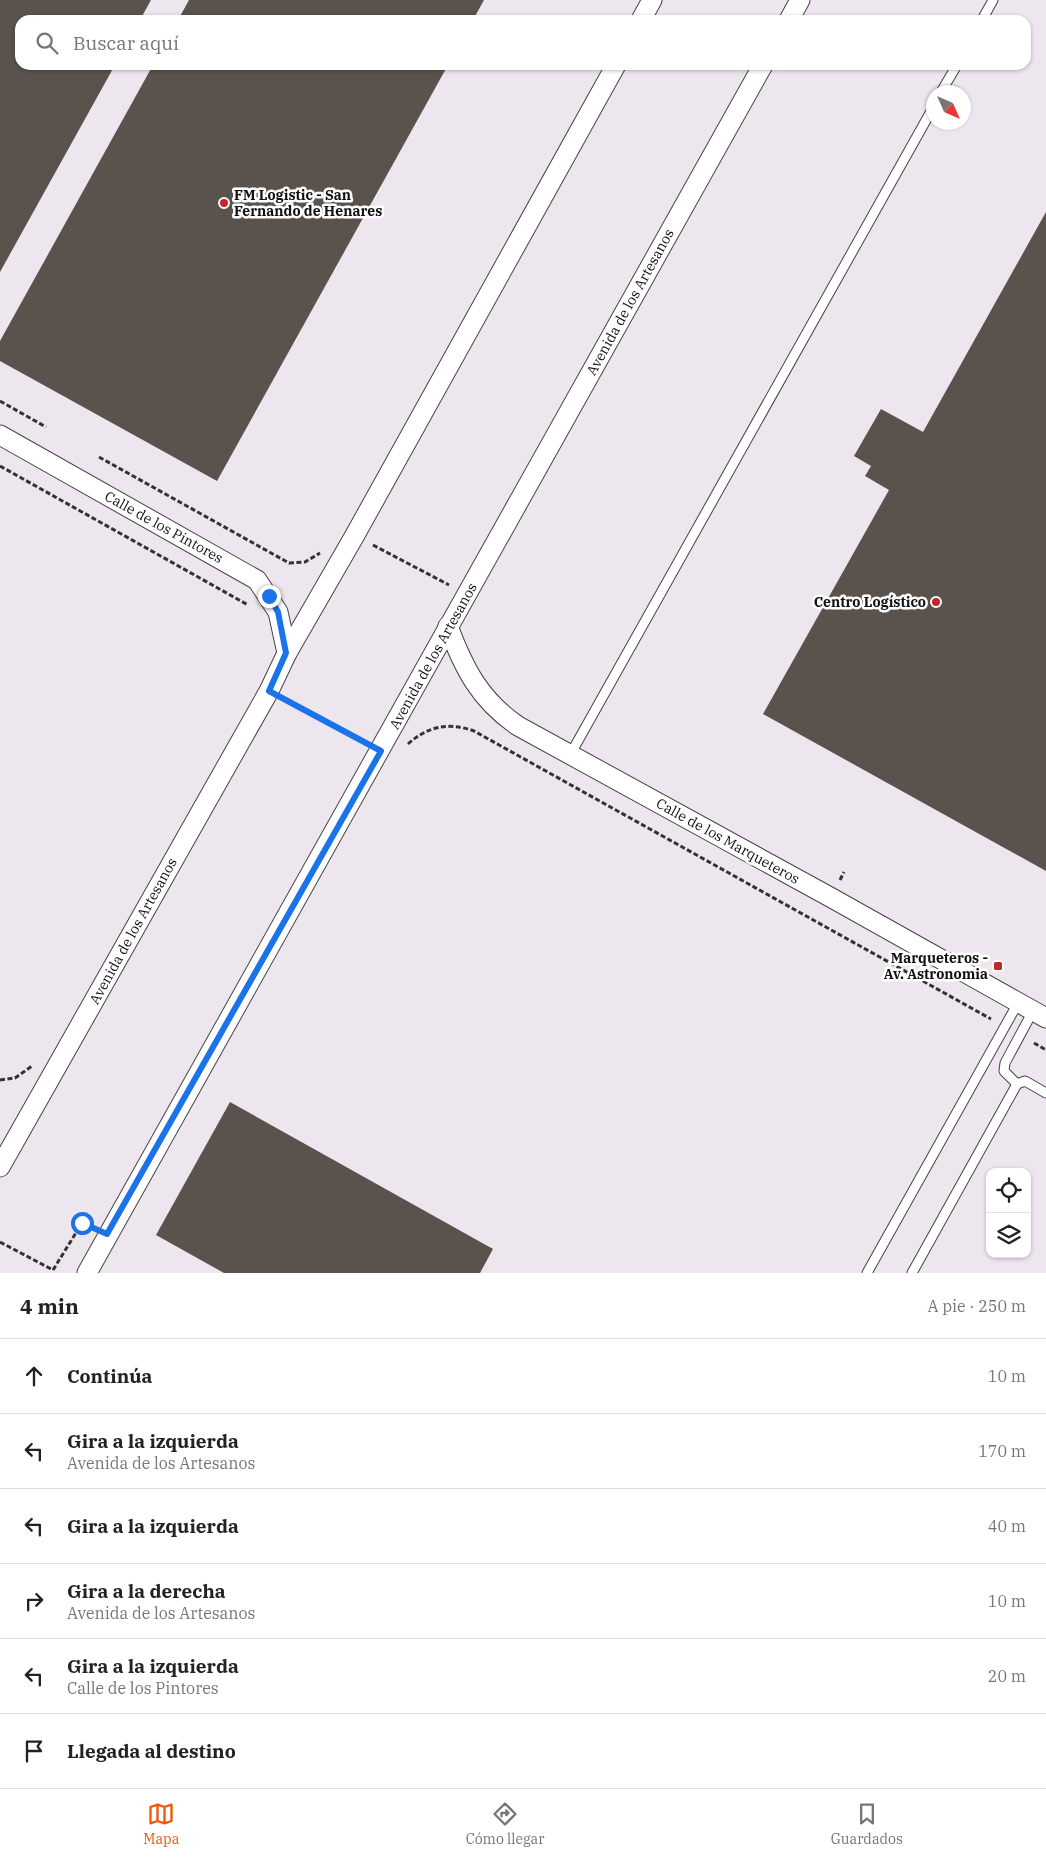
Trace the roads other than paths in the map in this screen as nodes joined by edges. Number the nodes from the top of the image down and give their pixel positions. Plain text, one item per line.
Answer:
1 (652, 0) edge
2 (800, 0) edge
3 (993, 0) edge
4 (644, 15) edge
5 (792, 15) edge
6 (985, 15) edge
7 (613, 70) edge
8 (760, 70) edge
9 (953, 70) edge
10 (945, 85) edge
11 (926, 120) edge
12 (0, 435) edge
13 (448, 626) junction
14 (286, 653) junction
15 (570, 755) junction
16 (1032, 1011) edge
17 (1017, 1084) junction
18 (1046, 1093) edge
19 (0, 1167) edge
20 (87, 1273) edge
21 (867, 1273) edge
22 (912, 1273) edge

1 - 4 street
2 - 5 street
3 - 6 lane
7 - 14 street, Avenida de los Artesanos
8 - 13 street, Avenida de los Artesanos
9 - 10 lane
11 - 15 lane
12 - 14 street, Calle de los Pintores
13 - 15 street, Calle de los Marqueteros
13 - 20 street, Avenida de los Artesanos
14 - 19 street, Avenida de los Artesanos
15 - 16 street, Calle de los Marqueteros
16 - 17 lane
16 - 21 lane
17 - 18 lane
17 - 22 lane

